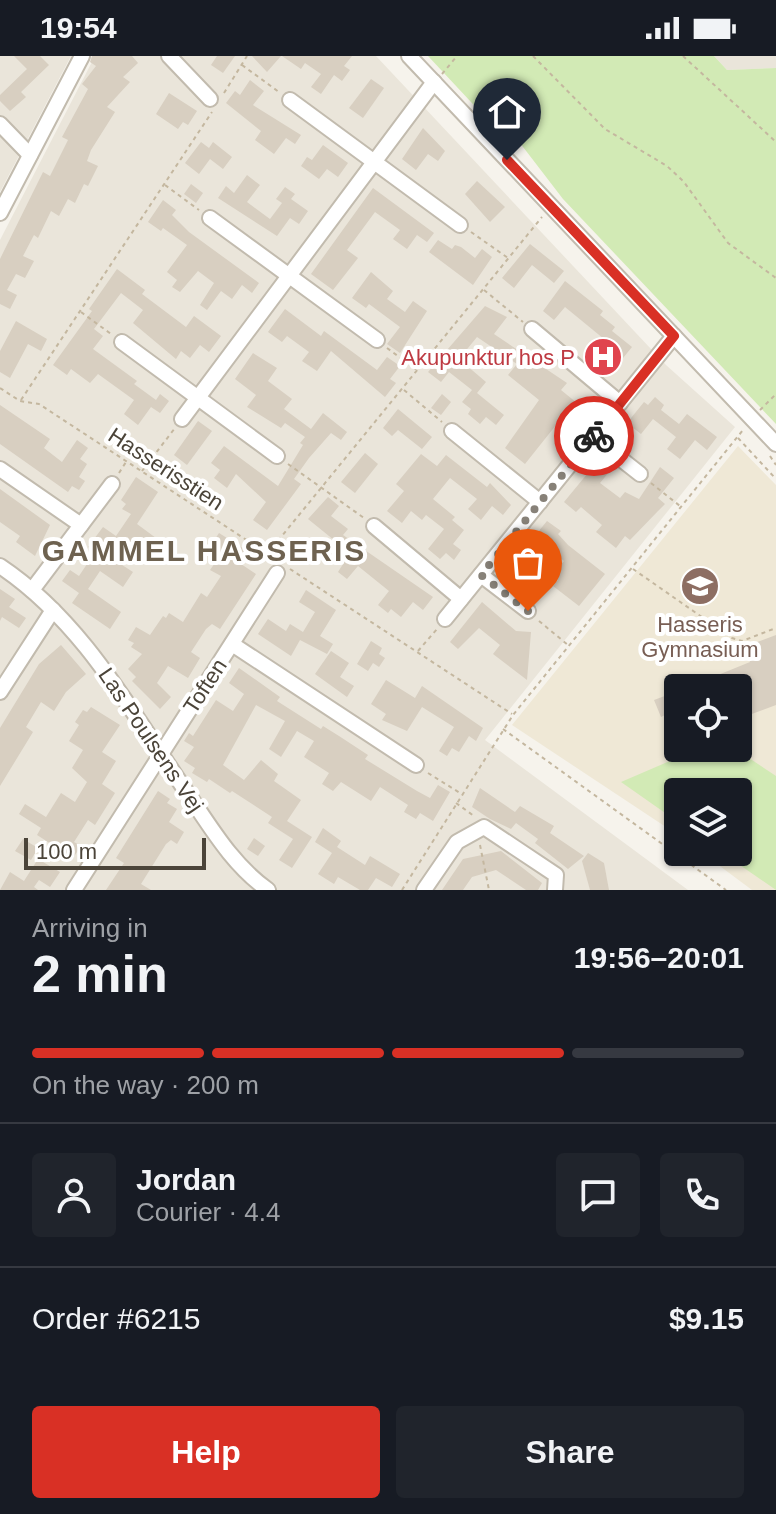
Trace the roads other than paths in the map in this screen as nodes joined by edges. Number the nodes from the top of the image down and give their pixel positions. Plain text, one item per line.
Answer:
1 (82, 56) edge
2 (169, 56) edge
3 (409, 56) edge
4 (438, 78) junction
5 (210, 99) dead end
6 (290, 100) road end
7 (0, 124) edge
8 (30, 155) junction
9 (373, 161) junction
10 (0, 213) edge
11 (210, 218) road end
12 (460, 225) road end
13 (289, 276) junction
14 (532, 329) road end
15 (674, 336) junction
16 (377, 340) road end
17 (122, 342) road end
18 (198, 398) junction
19 (620, 403) junction
20 (182, 419) road end
21 (452, 431) road end
22 (593, 437) junction
23 (776, 444) edge
24 (277, 456) road end
25 (0, 469) edge
26 (640, 474) road end
27 (112, 484) dead end
28 (540, 502) junction
29 (81, 525) junction
30 (374, 526) road end
31 (278, 565) road end
32 (0, 566) edge
33 (481, 575) junction
34 (32, 590) junction
35 (461, 599) junction
36 (53, 610) junction
37 (528, 611) road end
38 (445, 619) road end
39 (232, 644) junction
40 (0, 692) edge
41 (161, 755) junction
42 (416, 765) road end
43 (74, 890) edge
44 (268, 890) edge
45 (424, 890) edge
46 (555, 890) edge

1 - 8 street
2 - 5 street
3 - 4 street
4 - 9 street
4 - 15 street
6 - 9 street
7 - 8 street
8 - 10 street
9 - 12 street
9 - 13 street
11 - 13 street
13 - 16 street
13 - 18 street
14 - 19 street
15 - 19 street
15 - 23 street
17 - 18 street
18 - 20 street
18 - 24 street
19 - 22 street
21 - 28 street
22 - 26 street
22 - 28 street
25 - 29 street
27 - 29 street
28 - 33 street
29 - 34 street
30 - 35 street
31 - 39 street, Toften
32 - 34 street, Las Poulsens Vej
33 - 35 street
33 - 37 street
34 - 36 street, Las Poulsens Vej
35 - 38 street
36 - 40 street
36 - 41 street, Las Poulsens Vej
39 - 41 street, Toften
39 - 42 street, Toften
41 - 43 street, Toften
41 - 44 street, Las Poulsens Vej
45 - 46 street

